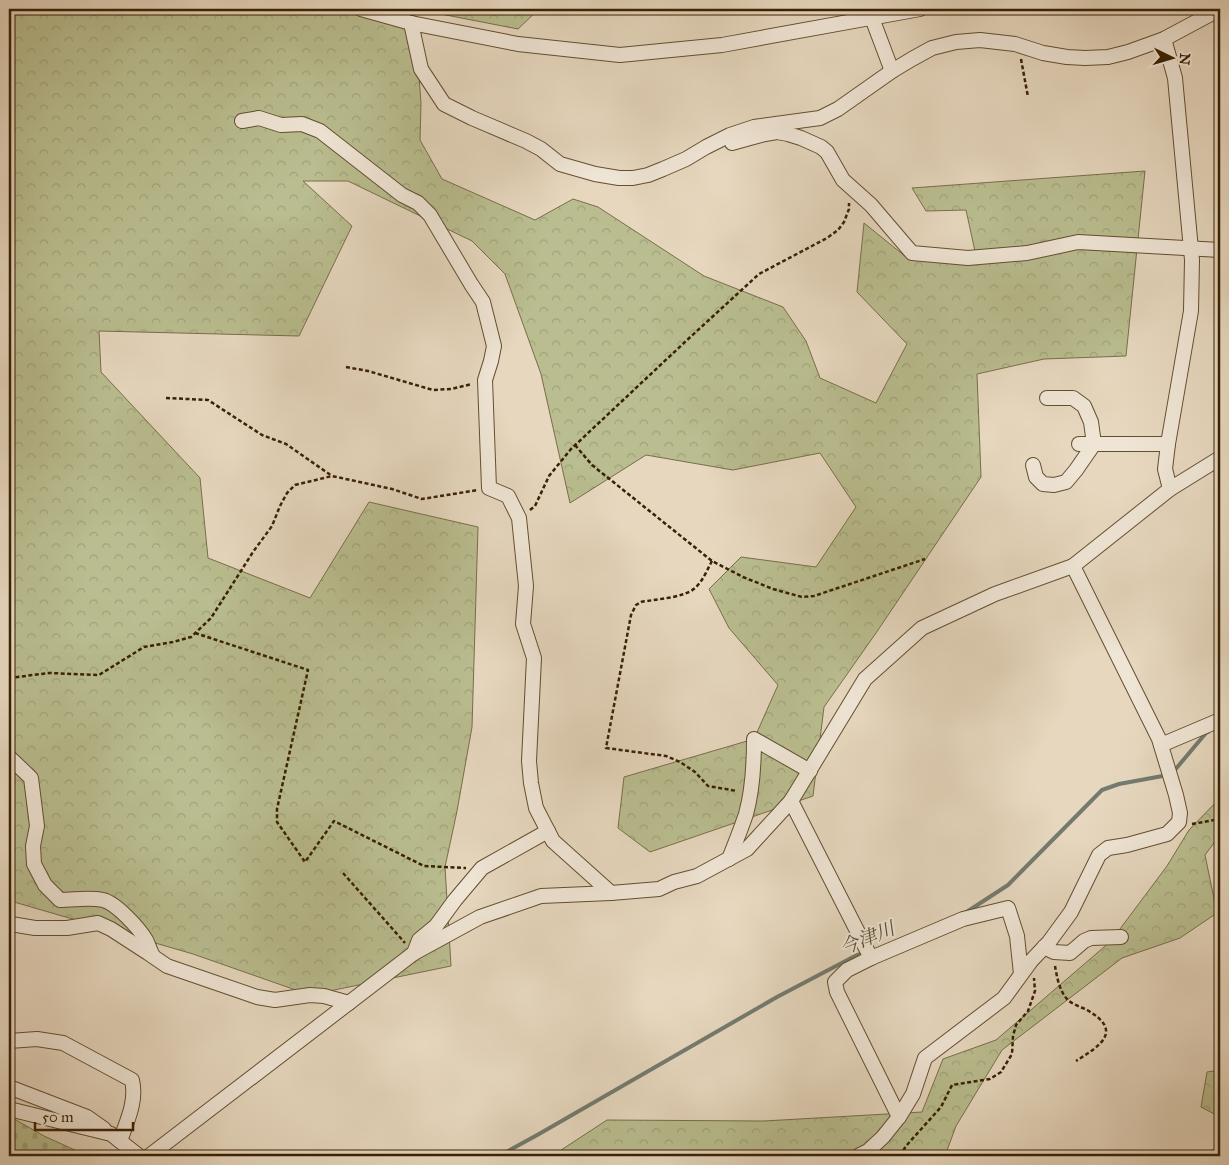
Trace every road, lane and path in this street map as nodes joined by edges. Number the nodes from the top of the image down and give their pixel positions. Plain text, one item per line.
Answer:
1 (361, 9) edge
2 (920, 9) edge
3 (1220, 9) edge
4 (872, 18) junction
5 (412, 23) junction
6 (1164, 39) junction
7 (1019, 46) junction
8 (892, 72) junction
9 (1028, 97) dead end
10 (242, 121) dead end
11 (706, 147) junction
12 (852, 187) junction
13 (1191, 248) junction
14 (1220, 250) edge
15 (346, 367) dead end
16 (485, 380) junction
17 (166, 398) dead end
18 (1048, 398) dead end
19 (1079, 444) dead end
20 (1094, 444) junction
21 (1168, 444) junction
22 (576, 445) junction
23 (1220, 458) edge
24 (1033, 465) dead end
25 (332, 476) junction
26 (489, 488) junction
27 (1170, 489) junction
28 (519, 518) junction
29 (925, 559) dead end
30 (712, 560) junction
31 (1073, 566) junction
32 (195, 633) junction
33 (9, 678) edge
34 (1220, 720) edge
35 (1161, 745) junction
36 (9, 757) edge
37 (810, 770) junction
38 (750, 797) junction
39 (791, 801) junction
40 (1220, 818) edge
41 (1173, 828) junction
42 (548, 832) junction
43 (729, 859) junction
44 (482, 868) junction
45 (343, 873) dead end
46 (611, 893) junction
47 (9, 922) edge
48 (1121, 937) dead end
49 (1049, 949) junction
50 (414, 953) junction
51 (152, 955) junction
52 (1034, 957) junction
53 (871, 958) junction
54 (1021, 974) junction
55 (349, 1003) junction
56 (9, 1041) edge
57 (1076, 1061) dead end
58 (9, 1087) edge
59 (9, 1110) edge
60 (899, 1117) junction
61 (115, 1137) junction
62 (140, 1156) edge
63 (149, 1156) edge
64 (858, 1156) edge
65 (900, 1156) edge

1 - 5 street
2 - 4 street
3 - 6 street
4 - 5 street
4 - 8 street
5 - 11 street
6 - 7 street
6 - 13 street
7 - 8 street
7 - 9 path
8 - 11 street
10 - 16 street
11 - 12 street
12 - 13 street
12 - 22 path
13 - 14 street
13 - 21 street
15 - 16 path
16 - 26 street
17 - 25 path
18 - 20 street
19 - 20 street
20 - 21 street
20 - 24 street
21 - 27 street
22 - 28 path
22 - 30 path
23 - 27 street
25 - 26 path
25 - 32 path
26 - 28 street
27 - 31 street
28 - 42 street
29 - 30 path
30 - 38 path
31 - 35 street
31 - 37 street
32 - 33 path
32 - 44 path
34 - 35 street
35 - 41 street
36 - 51 street
37 - 38 street
37 - 39 street
38 - 43 street
39 - 43 street
39 - 53 street
40 - 41 path
41 - 49 street
42 - 44 street
42 - 46 street
43 - 46 street
44 - 50 street
45 - 50 path
46 - 50 street
47 - 51 street
48 - 49 street
49 - 52 street
49 - 57 path
50 - 55 street
51 - 55 street
52 - 54 street
52 - 65 path
53 - 54 street
53 - 60 street
54 - 60 street
55 - 63 street
56 - 61 street
58 - 61 street
59 - 61 street
60 - 64 street
61 - 62 street

